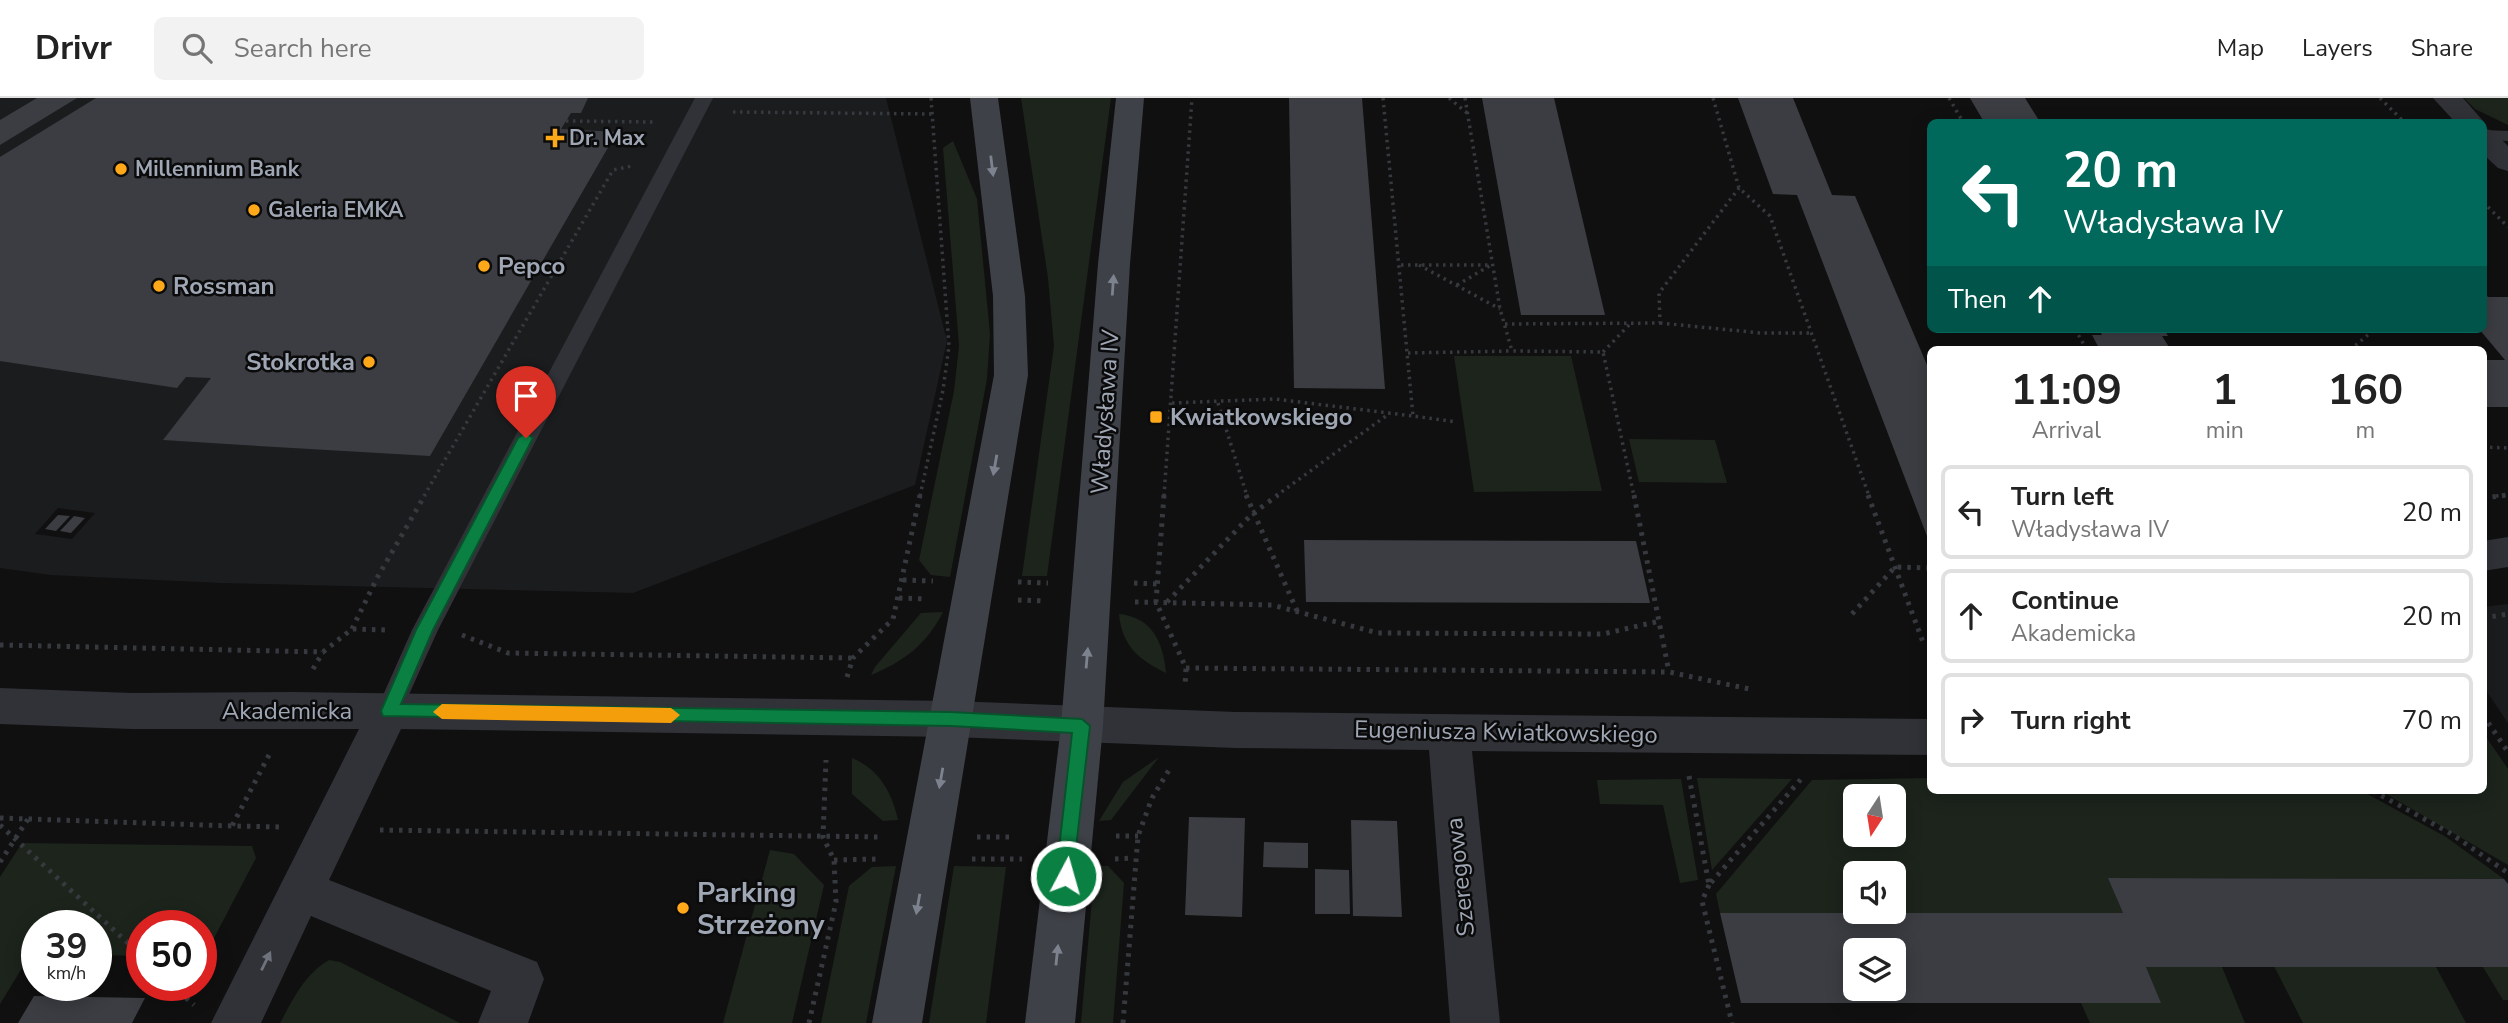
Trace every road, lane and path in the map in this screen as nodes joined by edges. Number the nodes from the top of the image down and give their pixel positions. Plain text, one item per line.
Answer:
1 (930, 98) edge
2 (984, 98) edge
3 (1130, 98) edge
4 (1192, 98) edge
5 (1383, 98) edge
6 (1449, 98) edge
7 (1465, 98) edge
8 (1713, 98) edge
9 (1949, 98) edge
10 (2380, 98) edge
11 (2447, 98) edge
12 (701, 105) edge
13 (1467, 113) junction
14 (932, 114) junction
15 (1961, 119) edge
16 (2401, 119) edge
17 (2467, 119) edge
18 (566, 121) dead end
19 (2487, 136) edge
20 (2508, 136) edge
21 (2487, 140) edge
22 (2508, 162) edge
23 (634, 166) dead end
24 (1739, 188) junction
25 (2487, 206) edge
26 (2508, 227) edge
27 (1401, 265) junction
28 (1419, 265) junction
29 (1492, 265) junction
30 (1457, 285) junction
31 (1500, 309) junction
32 (1630, 323) junction
33 (1660, 323) junction
34 (1505, 324) junction
35 (1810, 333) junction
36 (2370, 333) edge
37 (2355, 346) edge
38 (1512, 351) junction
39 (1602, 352) junction
40 (1408, 353) junction
41 (1218, 402) junction
42 (1172, 403) junction
43 (1390, 413) junction
44 (1413, 416) junction
45 (1457, 422) dead end
46 (2487, 447) edge
47 (2508, 448) edge
48 (2508, 495) edge
49 (2487, 498) edge
50 (1252, 514) junction
51 (2508, 552) edge
52 (2487, 555) edge
53 (1895, 567) junction
54 (1927, 568) edge
55 (903, 580) junction
56 (937, 581) dead end
57 (1021, 582) dead end
58 (1046, 583) dead end
59 (1122, 583) dead end
60 (1157, 584) junction
61 (899, 598) junction
62 (934, 599) dead end
63 (1018, 600) dead end
64 (1044, 601) dead end
65 (1132, 601) dead end
66 (1156, 602) junction
67 (1166, 603) junction
68 (1297, 611) junction
69 (1853, 614) dead end
70 (2508, 614) edge
71 (2487, 617) edge
72 (1660, 621) junction
73 (352, 629) dead end
74 (1923, 642) dead end
75 (323, 652) dead end
76 (1669, 672) junction
77 (1762, 692) dead end
78 (0, 706) edge
79 (292, 710) junction
80 (389, 711) junction
81 (835, 717) junction
82 (951, 719) junction
83 (2487, 721) edge
84 (1082, 726) junction
85 (1449, 731) junction
86 (1927, 737) edge
87 (2508, 752) edge
88 (1687, 765) dead end
89 (1171, 766) dead end
90 (1803, 776) dead end
91 (2378, 794) edge
92 (0, 818) edge
93 (28, 819) junction
94 (0, 825) edge
95 (232, 826) junction
96 (330, 829) junction
97 (823, 837) junction
98 (888, 837) dead end
99 (971, 837) dead end
100 (1010, 837) dead end
101 (15, 839) junction
102 (884, 859) dead end
103 (968, 859) dead end
104 (1007, 859) dead end
105 (834, 860) junction
106 (0, 862) edge
107 (2508, 873) edge
108 (1709, 885) junction
109 (300, 890) junction
110 (126, 941) edge
111 (195, 1001) edge
112 (216, 1016) edge
113 (503, 1023) edge
114 (809, 1023) edge
115 (897, 1023) edge
116 (1050, 1023) edge
117 (1123, 1023) edge
118 (1475, 1023) edge
119 (1732, 1023) edge

1 - 14 path
2 -> 82 main road
84 -> 3 main road, Władysława IV
4 - 42 path
5 - 27 path
6 - 13 path
7 - 13 path
8 - 24 path
9 - 15 path
10 - 16 path
11 - 17 street
12 - 14 path
12 - 18 path
12 - 80 lane
13 - 29 path
14 - 55 path
19 - 20 lane
21 - 22 street
23 - 73 path
24 - 33 path
24 - 35 path
25 - 26 path
27 - 28 path
27 - 40 path
28 - 29 path
28 - 30 path
29 - 30 path
29 - 31 path
30 - 31 path
31 - 34 path
32 - 33 path
32 - 34 path
32 - 39 path
33 - 35 path
34 - 38 path
35 - 53 path
36 - 37 path
38 - 39 path
38 - 40 path
39 - 72 path
40 - 44 path
41 - 42 path
41 - 43 path
41 - 50 path
42 - 60 path
43 - 44 path
43 - 50 path
44 - 45 path
46 - 47 path
48 - 49 path
50 - 67 path
50 - 68 path
51 - 52 street
53 - 54 path
53 - 69 path
53 - 74 path
55 - 56 path
55 - 61 path
57 - 58 path
59 - 60 path
60 - 66 path
61 - 62 path
61 - 81 path
63 - 64 path
65 - 66 path
66 - 67 path
66 - 76 path
67 - 68 path
68 - 72 path
70 - 71 path
72 - 76 path
75 - 79 path
76 - 77 path
78 - 79 street, Akademicka
79 - 80 street, Akademicka
79 - 95 path
80 - 81 street, Akademicka
80 - 96 street
81 - 82 street, Akademicka
81 - 97 path
82 - 84 street
82 -> 115 main road
83 - 87 path
84 - 85 street, Eugeniusza Kwiatkowskiego
116 -> 84 main road, Władysława IV
85 - 86 street, Eugeniusza Kwiatkowskiego
85 - 118 street, Szeregowa
88 - 108 path
89 - 117 path
90 - 108 path
91 - 107 path
92 - 93 path
93 - 95 path
93 - 101 path
94 - 101 path
95 - 96 path
96 - 97 path
96 - 109 street
97 - 98 path
97 - 105 path
99 - 100 path
101 - 106 path
101 - 110 path
102 - 105 path
103 - 104 path
105 - 114 path
108 - 119 path
112 -> 109 street
109 - 113 street
111 - 112 path

